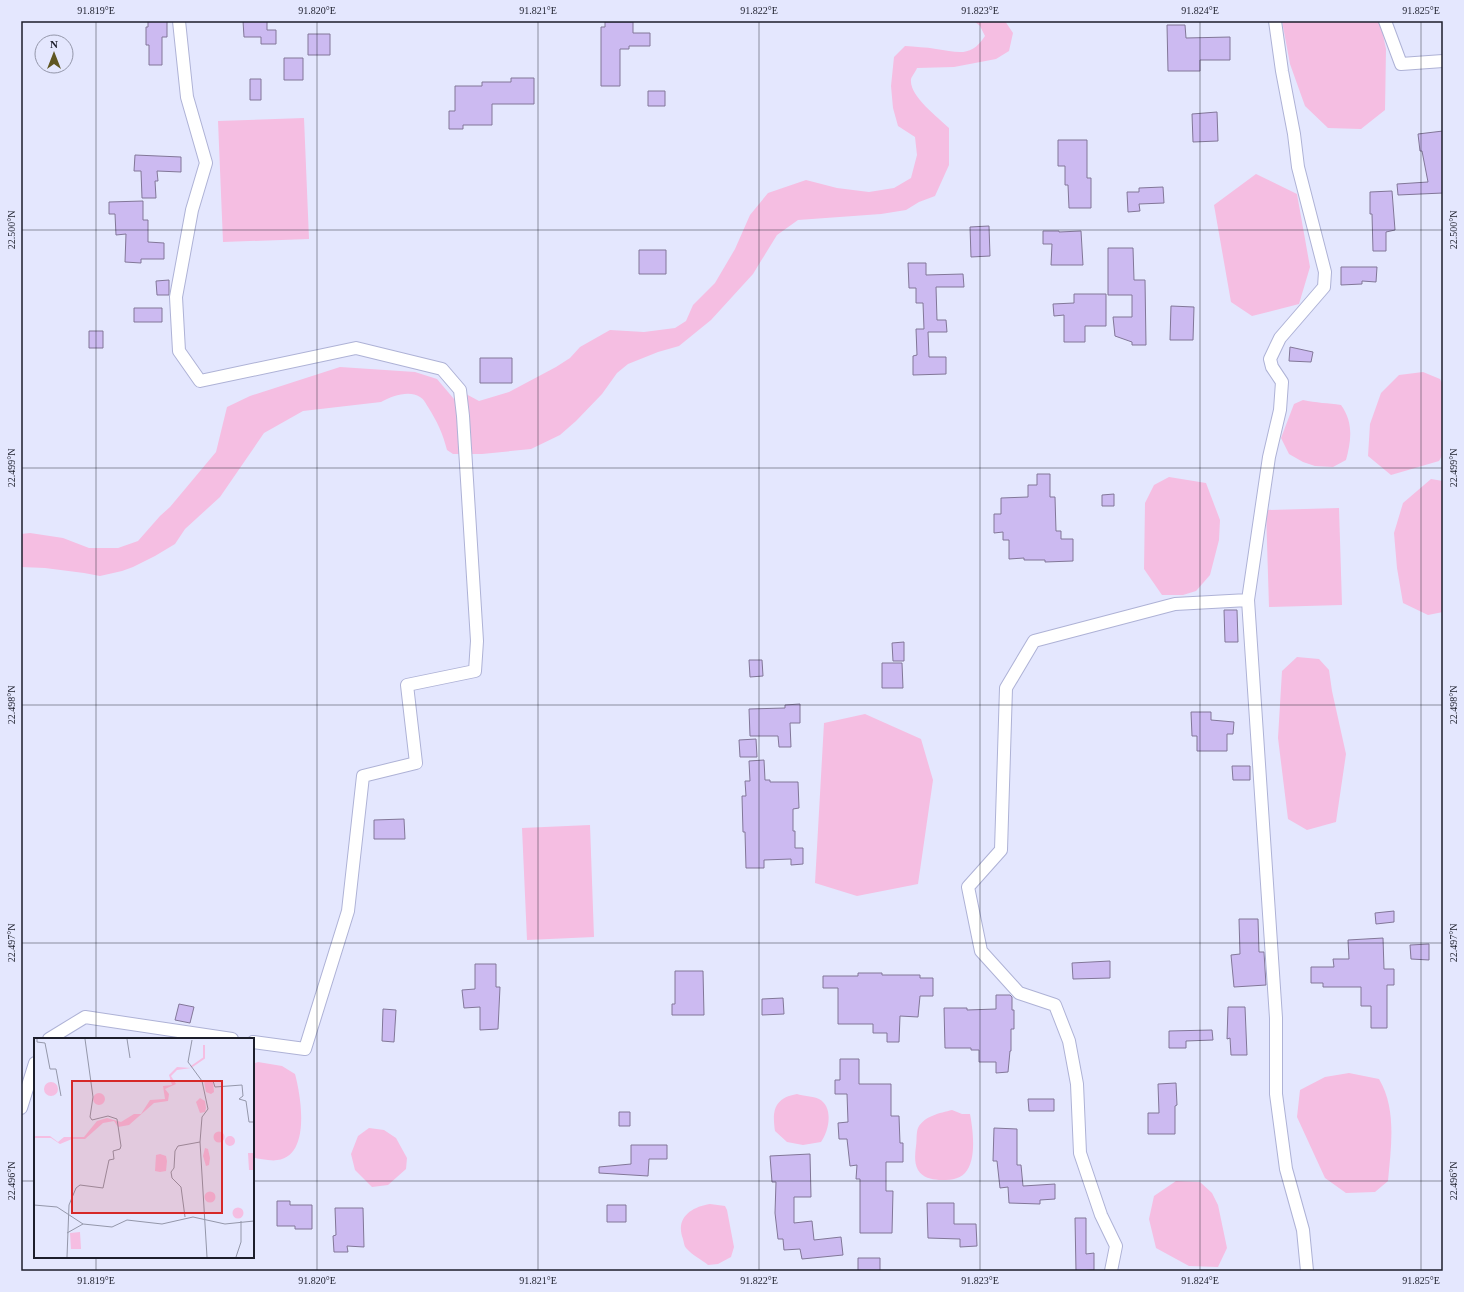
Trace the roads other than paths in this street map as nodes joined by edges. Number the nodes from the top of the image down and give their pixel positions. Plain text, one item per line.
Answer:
1 (179, 21) edge
2 (1275, 21) edge
3 (1385, 21) edge
4 (1443, 61) edge
5 (1248, 600) junction
6 (51, 1038) edge
7 (225, 1038) edge
8 (254, 1042) edge
9 (34, 1066) edge
10 (21, 1108) edge
11 (1111, 1271) edge
12 (1307, 1271) edge

1 - 8 street
2 - 5 street
3 - 4 street
5 - 11 street
5 - 12 street
6 - 7 street
9 - 10 street

